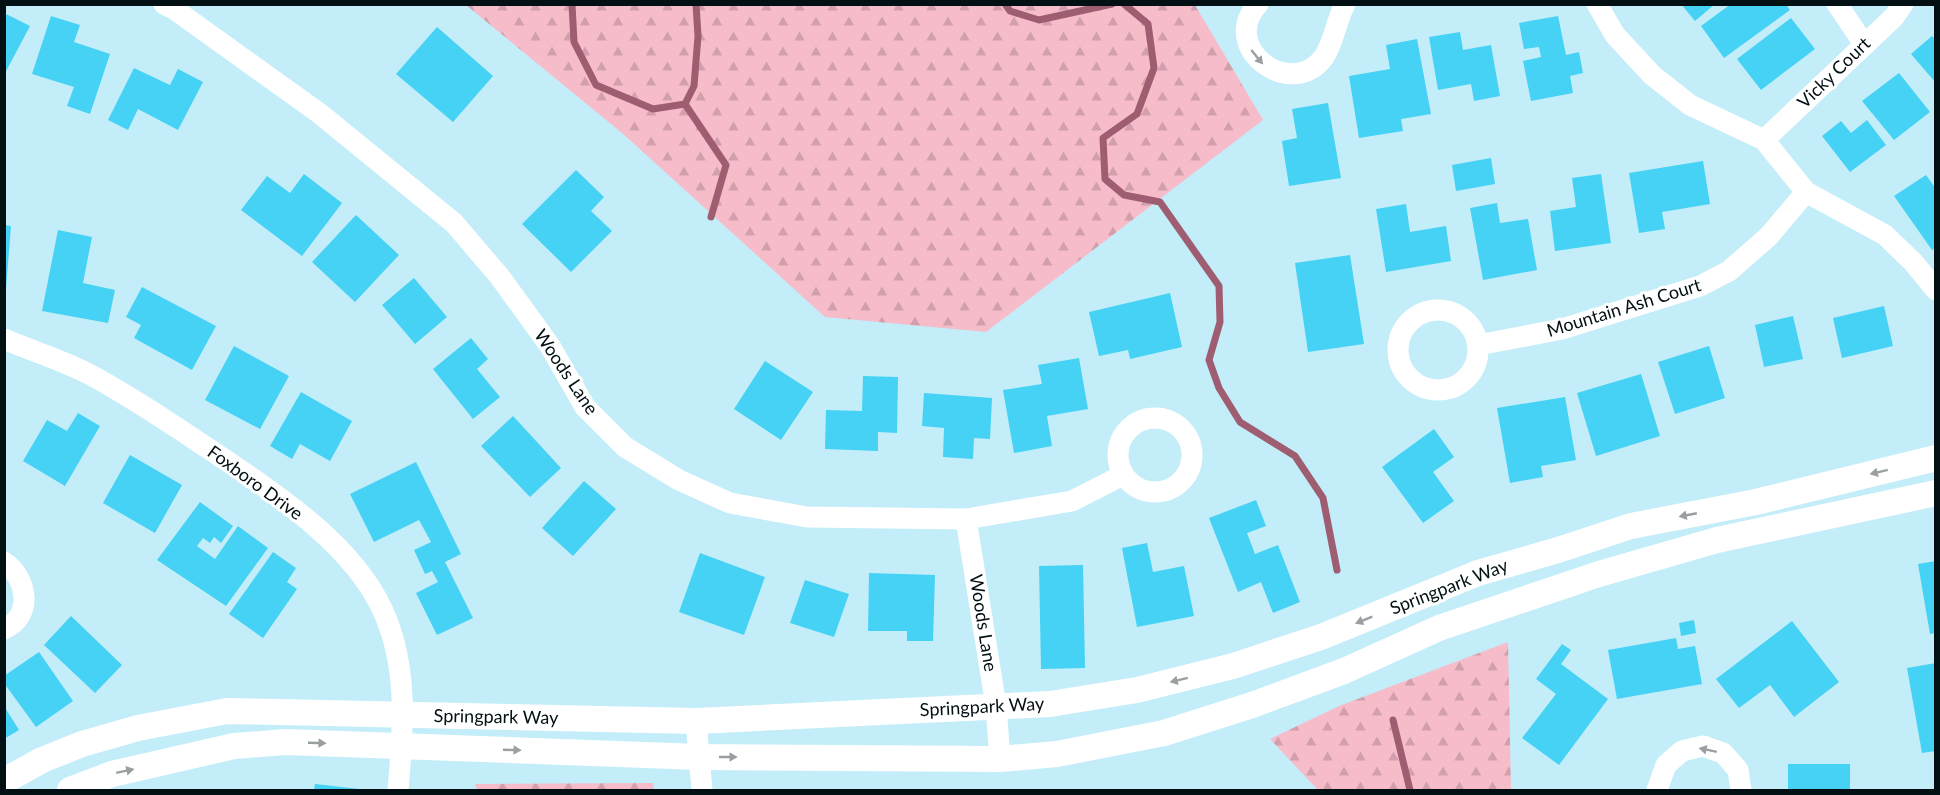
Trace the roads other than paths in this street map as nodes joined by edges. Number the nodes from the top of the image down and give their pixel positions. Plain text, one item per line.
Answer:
1 (164, 4) edge
2 (1258, 4) edge
3 (1345, 4) edge
4 (1597, 4) edge
5 (1837, 4) edge
6 (1903, 4) edge
7 (1864, 44) junction
8 (1764, 140) junction
9 (1806, 192) junction
10 (1935, 290) edge
11 (4, 339) edge
12 (1478, 345) dead end
13 (1935, 458) edge
14 (1123, 475) dead end
15 (1935, 493) edge
16 (966, 519) junction
17 (4, 562) edge
18 (4, 629) edge
19 (996, 706) junction
20 (404, 716) junction
21 (696, 721) junction
22 (402, 747) junction
23 (700, 757) junction
24 (1000, 759) junction
25 (4, 781) edge
26 (70, 790) edge
27 (398, 790) edge
28 (702, 790) edge
29 (1657, 790) edge
30 (1741, 790) edge

1 - 16 street, Woods Lane
2 -> 3 street
4 - 8 street
5 - 7 street
6 - 7 street, Vicky Court
7 - 8 street, Vicky Court
8 - 9 street
9 - 10 street
9 - 12 street, Mountain Ash Court
11 - 20 street, Foxboro Drive
13 -> 19 street, Springpark Way
14 - 16 street
15 - 24 street, Springpark Way
16 - 19 street, Woods Lane
17 - 18 street
19 - 21 street, Springpark Way
19 - 24 street, Woods Lane
20 - 21 street, Springpark Way
20 - 22 street, Foxboro Drive
20 - 25 street, Springpark Way
21 - 23 street
22 -> 23 street, Springpark Way
26 -> 22 street, Springpark Way
22 - 27 street, Foxboro Drive
23 -> 24 street, Springpark Way
23 - 28 street
30 -> 29 street

